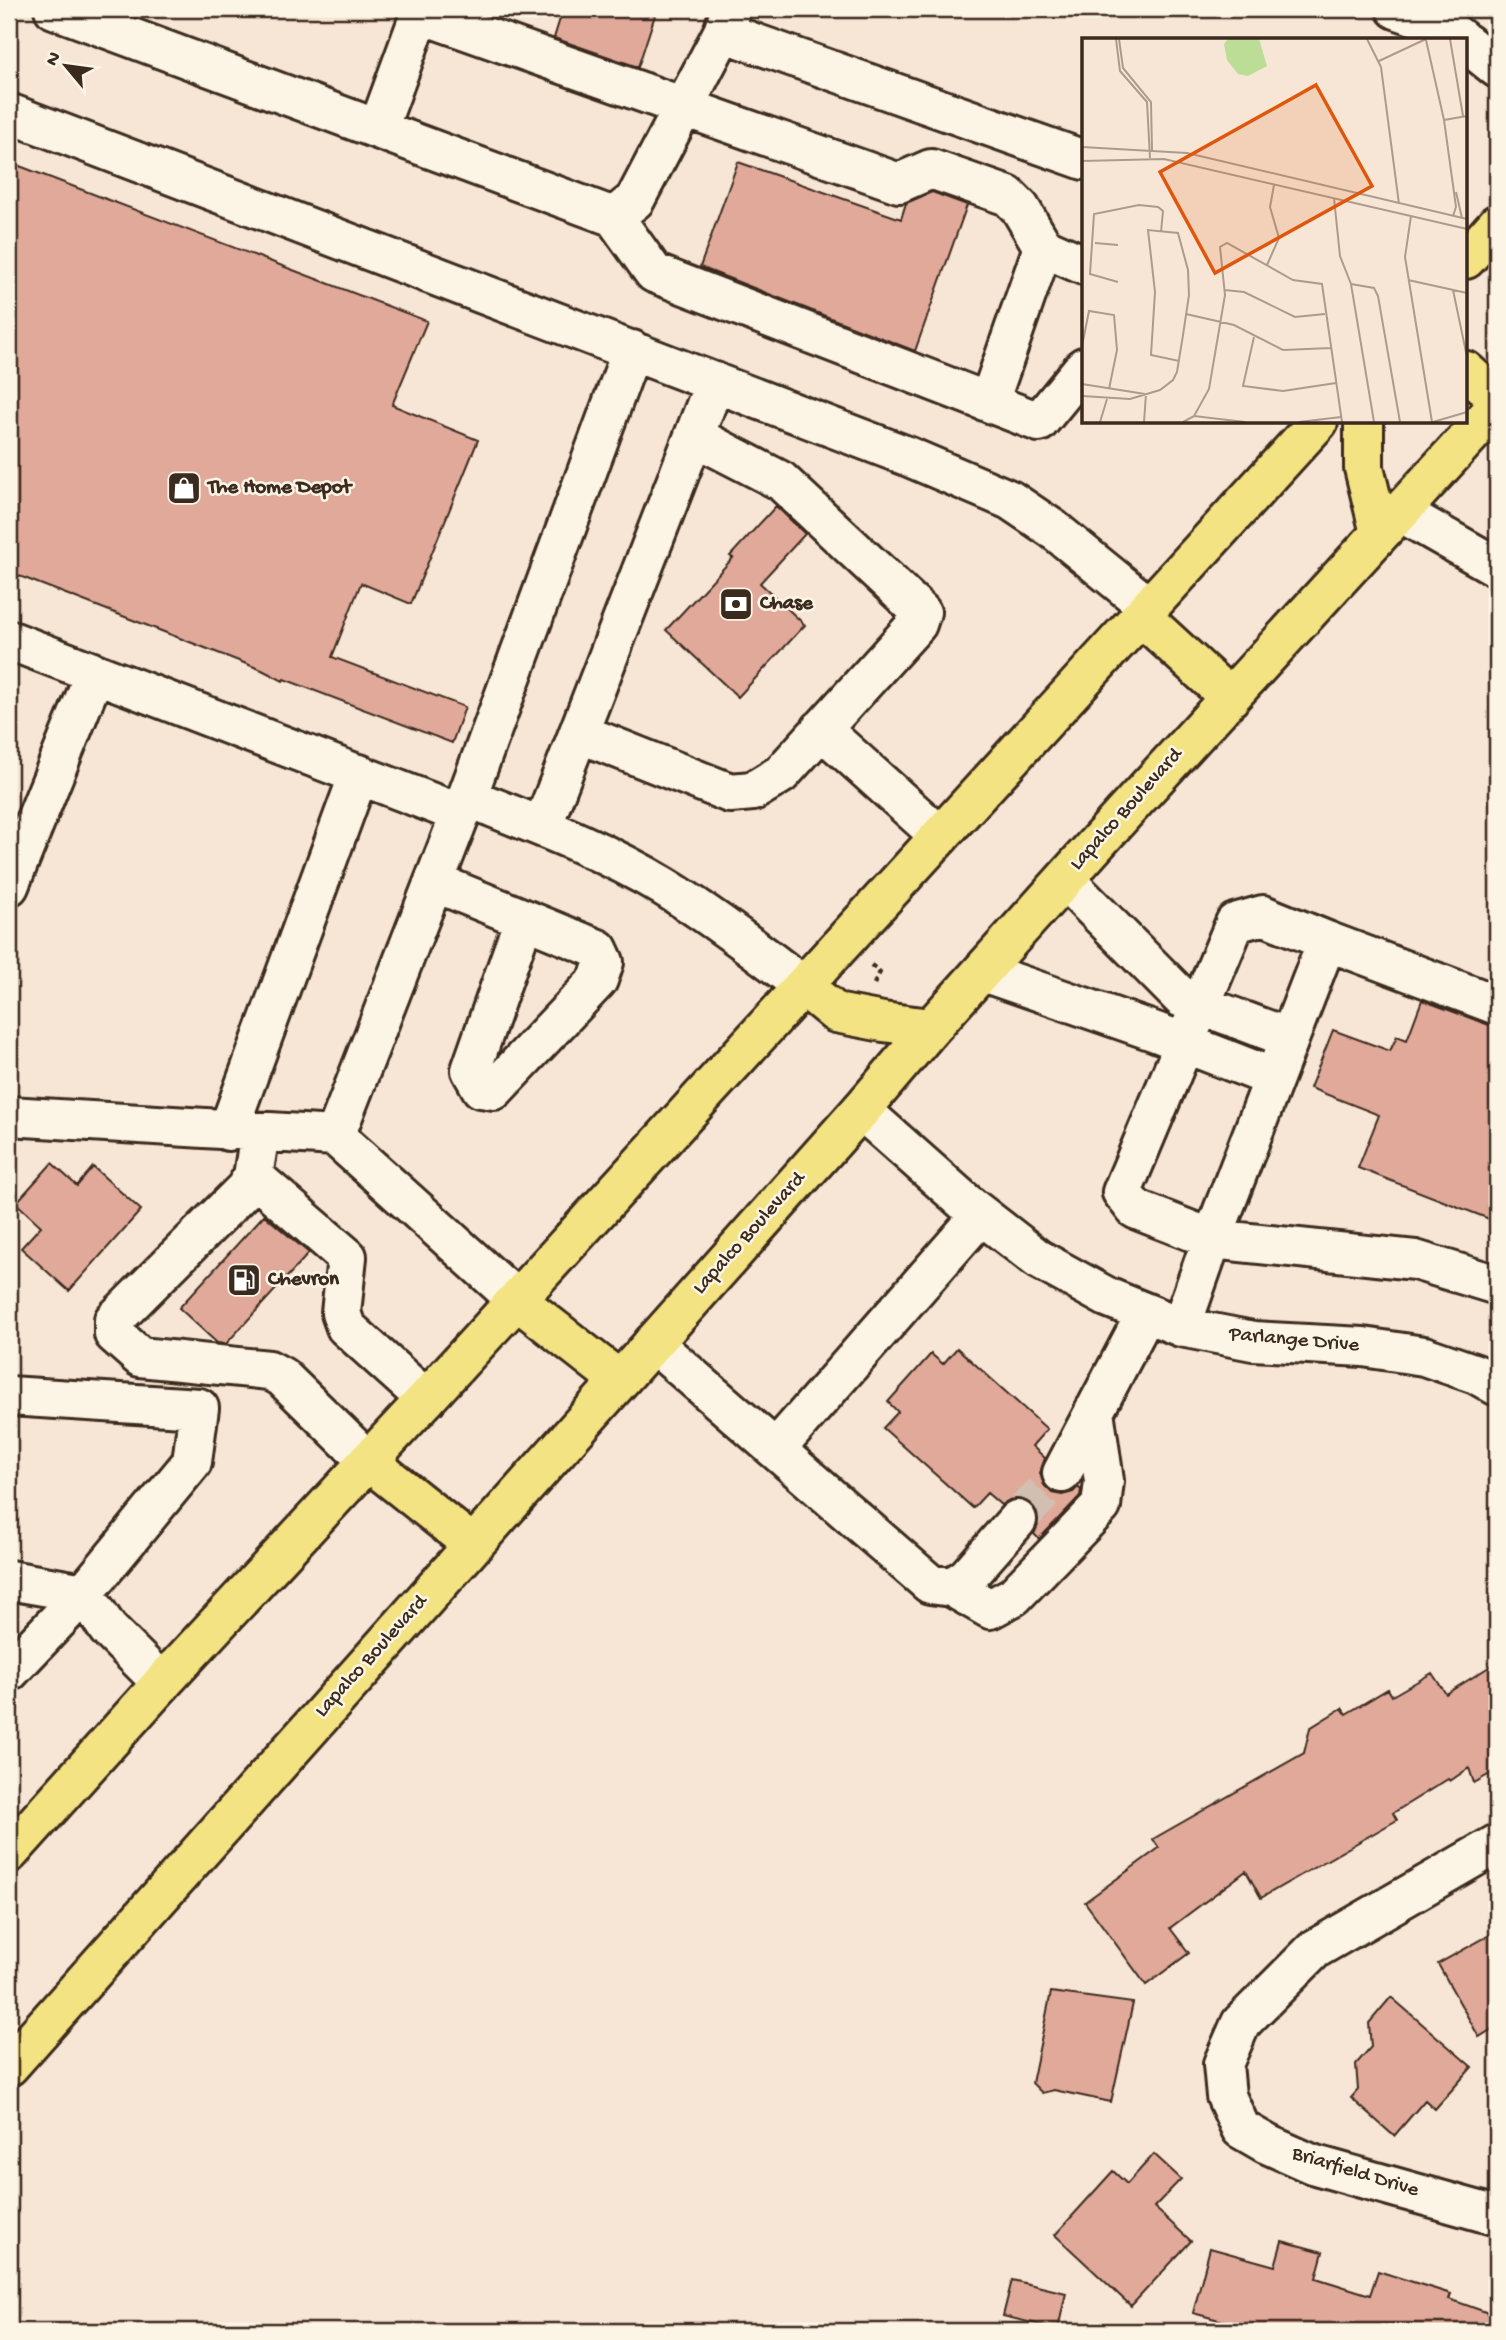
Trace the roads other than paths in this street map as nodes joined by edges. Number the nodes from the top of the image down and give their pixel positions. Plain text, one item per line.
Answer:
1 (54, 9) edge
2 (1396, 9) edge
3 (421, 11) edge
4 (727, 20) edge
5 (1458, 29) edge
6 (1468, 39) edge
7 (1497, 68) edge
8 (684, 106) junction
9 (9, 113) edge
10 (378, 129) junction
11 (1082, 159) edge
12 (614, 217) junction
13 (1497, 224) edge
14 (1043, 247) junction
15 (1468, 257) edge
16 (1082, 264) edge
17 (632, 350) junction
18 (1082, 369) edge
19 (1468, 373) edge
20 (715, 382) junction
21 (1497, 399) edge
22 (989, 402) junction
23 (1497, 406) edge
24 (1316, 424) edge
25 (1364, 424) edge
26 (694, 436) junction
27 (1390, 523) junction
28 (1497, 567) edge
29 (1145, 612) junction
30 (9, 640) edge
31 (95, 673) junction
32 (1230, 698) junction
33 (821, 729) junction
34 (579, 733) junction
35 (359, 774) junction
36 (464, 805) junction
37 (542, 827) junction
38 (940, 836) junction
39 (1065, 880) junction
40 (434, 883) junction
41 (9, 886) edge
42 (524, 919) dead end
43 (1327, 942) junction
44 (983, 972) junction
45 (803, 986) junction
46 (1200, 1005) junction
47 (1497, 1005) edge
48 (931, 1028) junction
49 (1289, 1038) junction
50 (1183, 1043) junction
51 (1274, 1078) junction
52 (861, 1110) junction
53 (9, 1116) edge
54 (244, 1132) junction
55 (335, 1136) junction
56 (253, 1176) junction
57 (981, 1215) junction
58 (1212, 1239) junction
59 (1497, 1285) edge
60 (517, 1300) junction
61 (1164, 1320) junction
62 (653, 1343) junction
63 (619, 1380) junction
64 (1497, 1386) edge
65 (9, 1396) edge
66 (426, 1399) junction
67 (1094, 1411) junction
68 (776, 1449) junction
69 (368, 1461) junction
70 (1062, 1473) tunnel mouth
71 (1017, 1520) tunnel mouth
72 (472, 1544) junction
73 (9, 1580) edge
74 (952, 1587) junction
75 (84, 1593) junction
76 (9, 1671) edge
77 (162, 1683) junction
78 (1497, 1844) edge
79 (9, 1853) edge
80 (9, 2066) edge
81 (1497, 2216) edge

1 - 10 street
2 - 5 street
3 - 8 street
3 - 10 street
4 - 8 street
4 - 11 street
6 - 7 street
8 - 12 street
8 - 14 street
9 - 17 street
10 - 12 street
12 - 22 street
13 - 15 main road
14 - 16 street
14 - 22 street
17 - 20 street
17 - 36 street
18 - 22 street
19 - 21 main road
20 - 26 street
20 - 29 street
23 - 27 main road, Lapalco Boulevard
24 - 29 main road
25 - 27 main road
26 - 33 street
26 - 34 street
27 - 28 street
27 - 32 main road, Lapalco Boulevard
29 - 32 main road
29 - 38 main road
30 - 31 street
31 - 35 street
31 - 41 street
32 - 39 main road, Lapalco Boulevard
33 - 34 street
33 - 38 street
34 - 37 street
35 - 36 street
35 - 54 street
36 - 37 street
36 - 40 street
37 - 45 street
38 - 45 main road
39 - 44 main road, Lapalco Boulevard
39 - 46 street
40 - 42 street
40 - 55 street
43 - 46 street
43 - 47 street
43 - 49 street
44 - 48 main road, Lapalco Boulevard
44 - 50 street
45 - 48 main road
45 - 60 main road
46 - 49 street
46 - 50 street
48 - 52 main road, Lapalco Boulevard
49 - 51 street
50 - 51 street
50 - 58 street
51 - 58 street
52 - 57 street, Parlange Drive
52 - 62 main road, Lapalco Boulevard
53 - 54 street
54 - 55 street
54 - 56 street
55 - 60 street
56 - 66 street
56 - 69 street
57 - 61 street, Parlange Drive
57 - 68 street
58 - 59 street
58 - 61 street
60 - 63 main road
60 - 66 main road
61 - 64 street, Parlange Drive
61 - 67 street
62 - 63 main road, Lapalco Boulevard
62 - 68 street
63 - 72 main road, Lapalco Boulevard
65 - 75 street
66 - 69 main road
67 - 70 street
67 - 74 street
68 - 74 street
69 - 72 main road
69 - 77 main road
71 - 74 street
72 - 80 main road, Lapalco Boulevard
73 - 75 street
75 - 76 street
75 - 77 street
77 - 79 main road
78 - 81 street, Briarfield Drive

